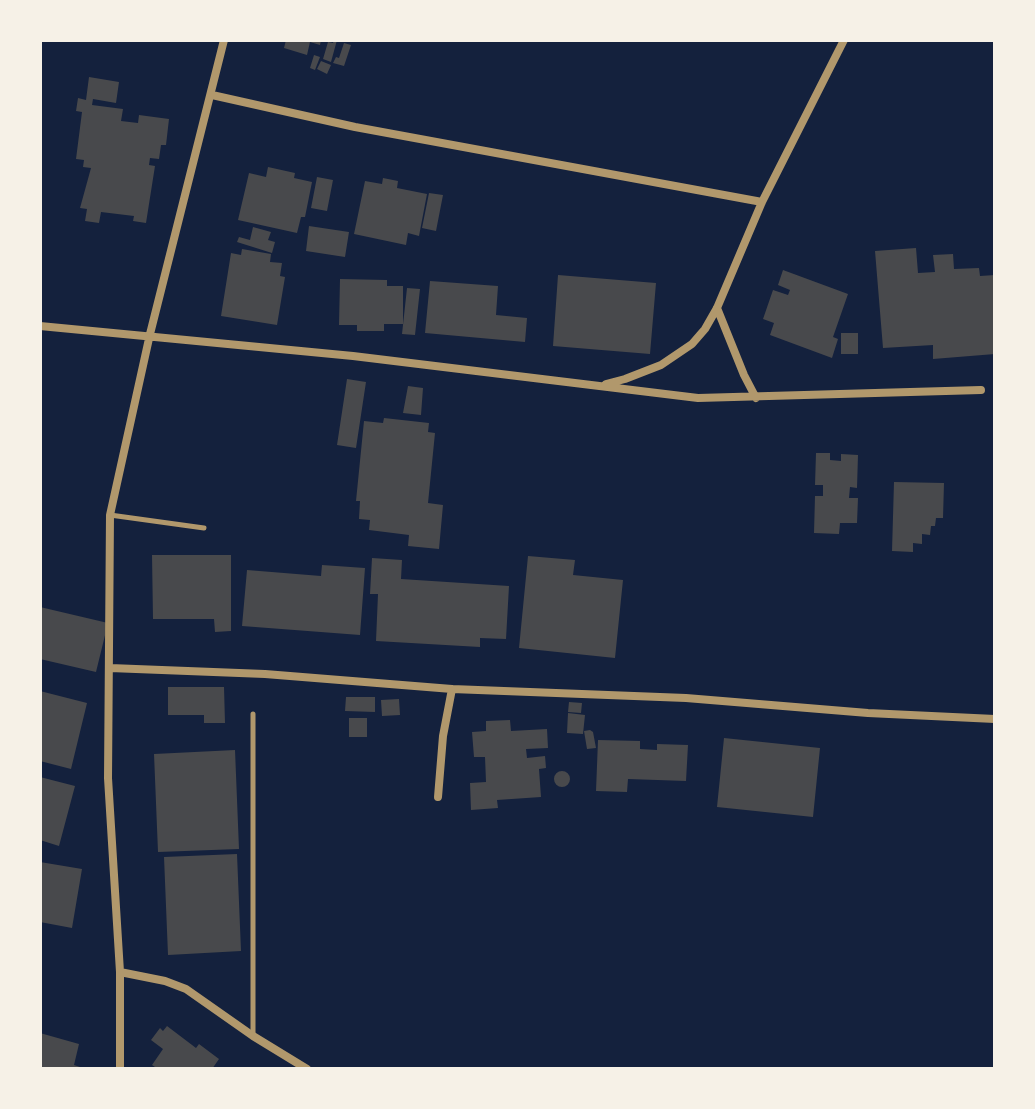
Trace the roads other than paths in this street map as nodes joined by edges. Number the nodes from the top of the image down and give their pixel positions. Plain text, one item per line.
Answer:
1 (224, 40) edge
2 (844, 40) edge
3 (212, 95) junction
4 (762, 202) junction
5 (717, 308) junction
6 (40, 326) edge
7 (150, 334) junction
8 (597, 385) junction
9 (981, 390) dead end
10 (756, 398) junction
11 (110, 515) junction
12 (204, 528) dead end
13 (110, 668) junction
14 (452, 689) junction
15 (253, 714) dead end
16 (995, 719) edge
17 (438, 797) dead end
18 (120, 972) junction
19 (253, 1036) junction
20 (120, 1069) edge
21 (307, 1069) edge

1 - 3 street
2 - 4 street
3 - 4 street
3 - 7 street
4 - 5 street
5 - 8 street
5 - 10 street
6 - 7 street
7 - 8 street
7 - 11 street
8 - 10 street
9 - 10 street
11 - 12 lane
11 - 13 street
13 - 14 street
13 - 18 street
14 - 16 street
14 - 17 street
15 - 19 lane
18 - 19 street
18 - 20 street
19 - 21 street

